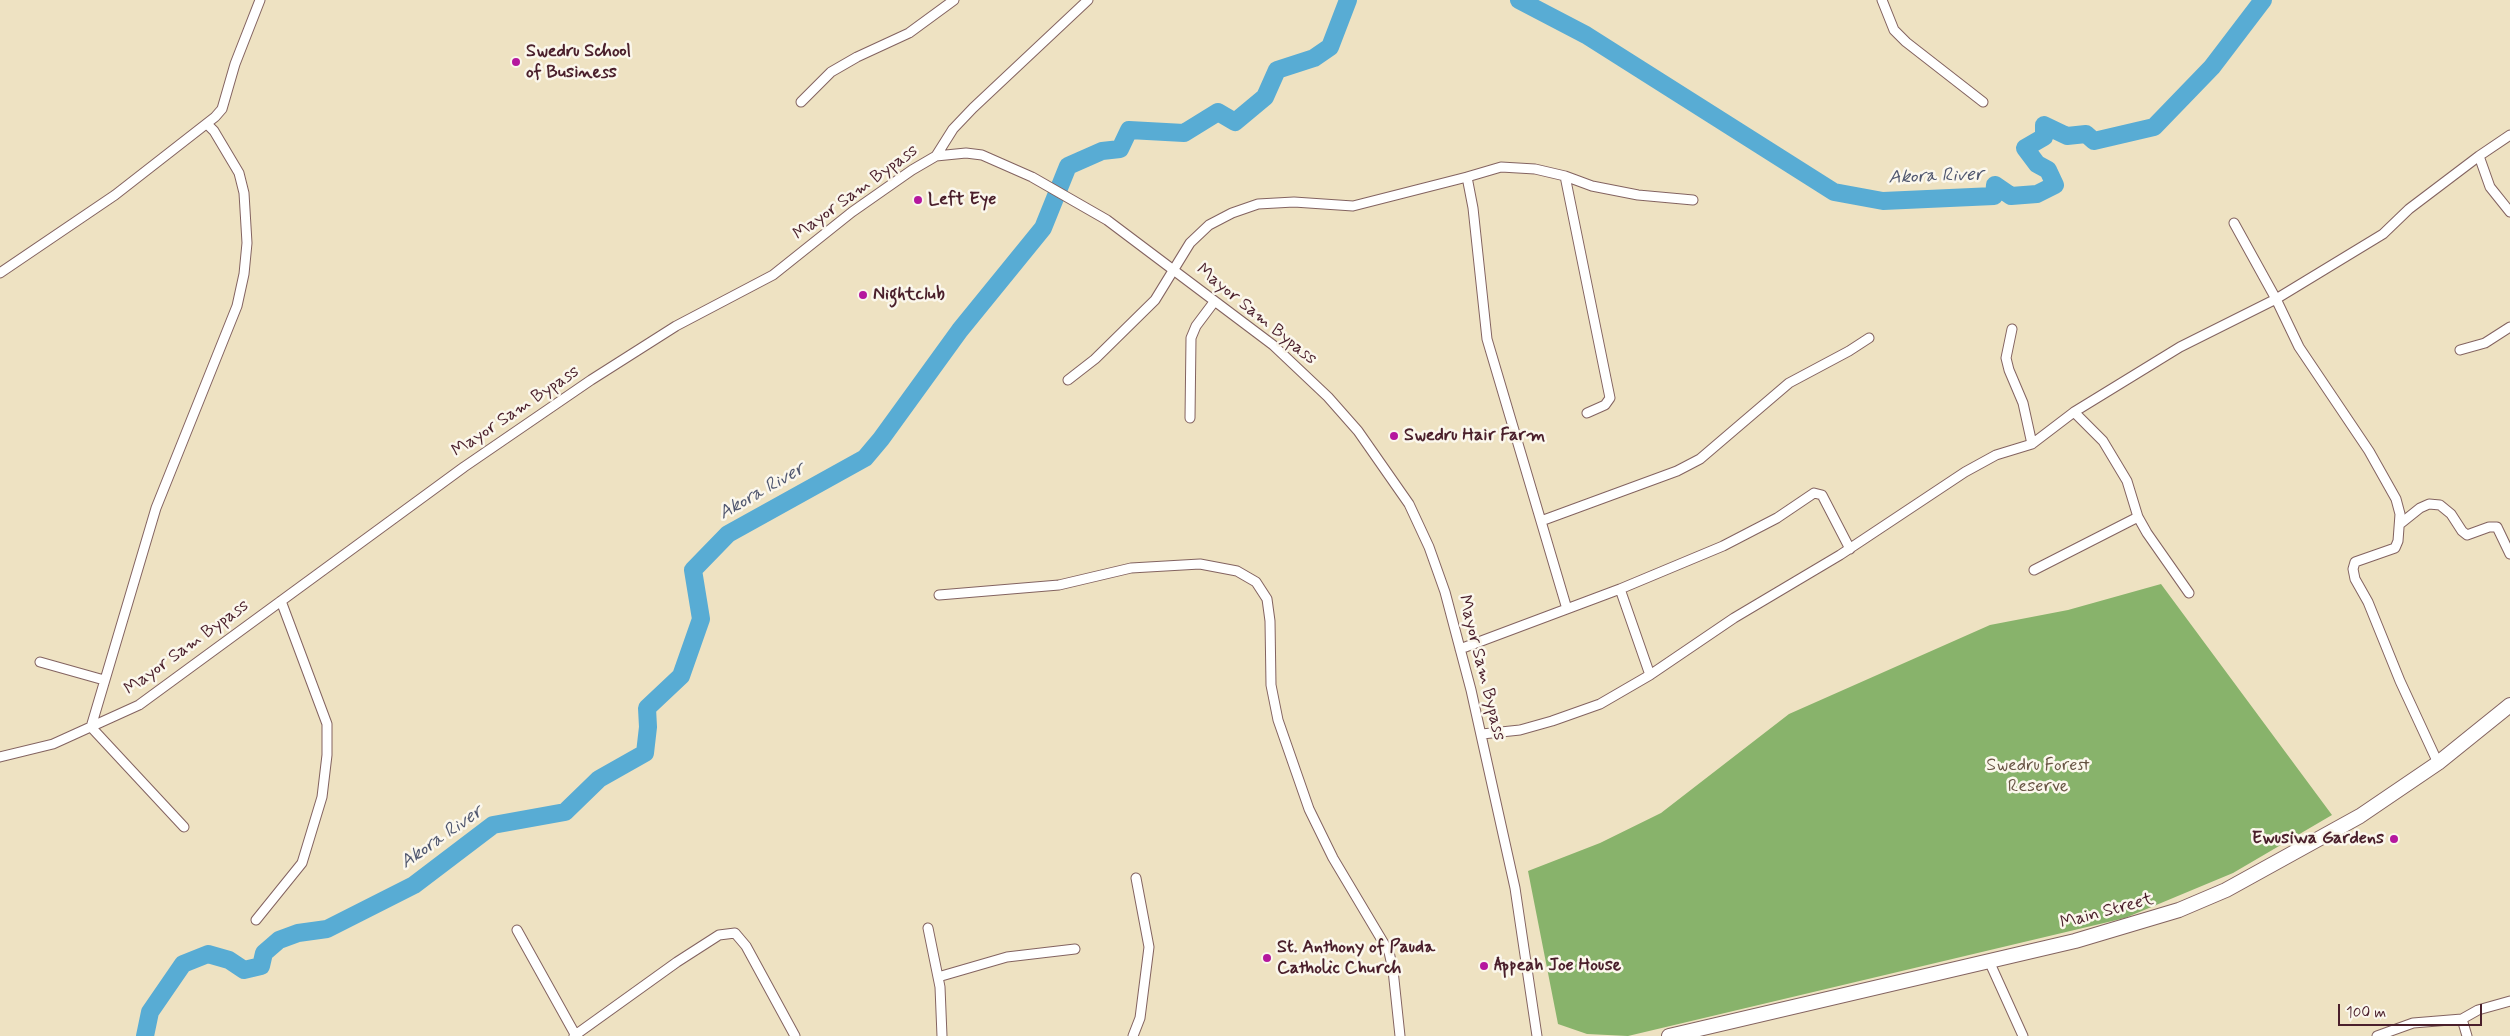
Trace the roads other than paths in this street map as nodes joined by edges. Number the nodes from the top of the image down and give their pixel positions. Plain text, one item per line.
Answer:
1 (260, 0) edge
2 (954, 0) edge
3 (1088, 0) edge
4 (1882, 0) edge
5 (801, 102) dead end
6 (1983, 102) dead end
7 (208, 125) junction
8 (2510, 135) edge
9 (936, 156) junction
10 (2478, 156) junction
11 (1565, 176) junction
12 (1467, 177) junction
13 (1693, 200) dead end
14 (2510, 212) edge
15 (2234, 223) dead end
16 (1174, 269) junction
17 (0, 273) edge
18 (2276, 299) junction
19 (1214, 302) junction
20 (2510, 328) edge
21 (2012, 329) dead end
22 (1869, 338) dead end
23 (2460, 350) dead end
24 (1068, 380) dead end
25 (2074, 412) junction
26 (1588, 413) dead end
27 (1190, 418) dead end
28 (2032, 444) junction
29 (2138, 517) junction
30 (1541, 521) junction
31 (2400, 524) junction
32 (1850, 549) junction
33 (2510, 554) edge
34 (2034, 570) dead end
35 (1620, 589) junction
36 (2189, 593) dead end
37 (939, 595) dead end
38 (281, 602) junction
39 (1567, 609) junction
40 (1460, 649) junction
41 (40, 662) dead end
42 (1650, 675) junction
43 (104, 680) junction
44 (2509, 708) edge
45 (91, 727) junction
46 (1482, 734) junction
47 (0, 757) edge
48 (2438, 763) junction
49 (184, 827) dead end
50 (1136, 878) dead end
51 (256, 920) dead end
52 (928, 928) dead end
53 (517, 930) dead end
54 (1075, 949) dead end
55 (1990, 960) junction
56 (938, 976) junction
57 (2510, 1001) edge
58 (2462, 1019) junction
59 (575, 1036) edge
60 (795, 1036) edge
61 (942, 1036) edge
62 (1133, 1036) edge
63 (1400, 1036) edge
64 (1537, 1036) edge
65 (1669, 1036) edge
66 (2023, 1036) edge
67 (2376, 1036) edge
68 (2467, 1036) edge

1 - 7 street
2 - 5 street
3 - 9 street
4 - 6 street
7 - 17 street
7 - 43 street
8 - 10 street
9 - 16 street, Mayor Sam Bypass
9 - 38 street, Mayor Sam Bypass
10 - 14 street
10 - 18 street
11 - 12 street
11 - 13 street
11 - 26 street
12 - 16 street
12 - 30 street
15 - 18 street
16 - 19 street, Mayor Sam Bypass
16 - 24 street
18 - 25 street
18 - 31 street
19 - 27 street
19 - 40 street, Mayor Sam Bypass
20 - 23 street
21 - 28 street
22 - 30 street
25 - 28 street
25 - 29 street
28 - 32 street
29 - 34 street
29 - 36 street
30 - 39 street
31 - 33 street
31 - 48 street
32 - 35 street
32 - 42 street
35 - 39 street
35 - 42 street
37 - 63 street
38 - 45 street, Mayor Sam Bypass
38 - 51 street
39 - 40 street
40 - 46 street, Mayor Sam Bypass
41 - 43 street
42 - 46 street
43 - 45 street
44 - 48 main road, Main Street
45 - 47 street, Mayor Sam Bypass
45 - 49 street
46 - 64 street, Mayor Sam Bypass
48 - 55 main road, Main Street
50 - 62 street
52 - 56 street
53 - 59 street
54 - 56 street
55 - 65 main road, Main Street
55 - 66 street
56 - 61 street
57 - 58 street
58 - 67 street
58 - 68 street
59 - 60 street

